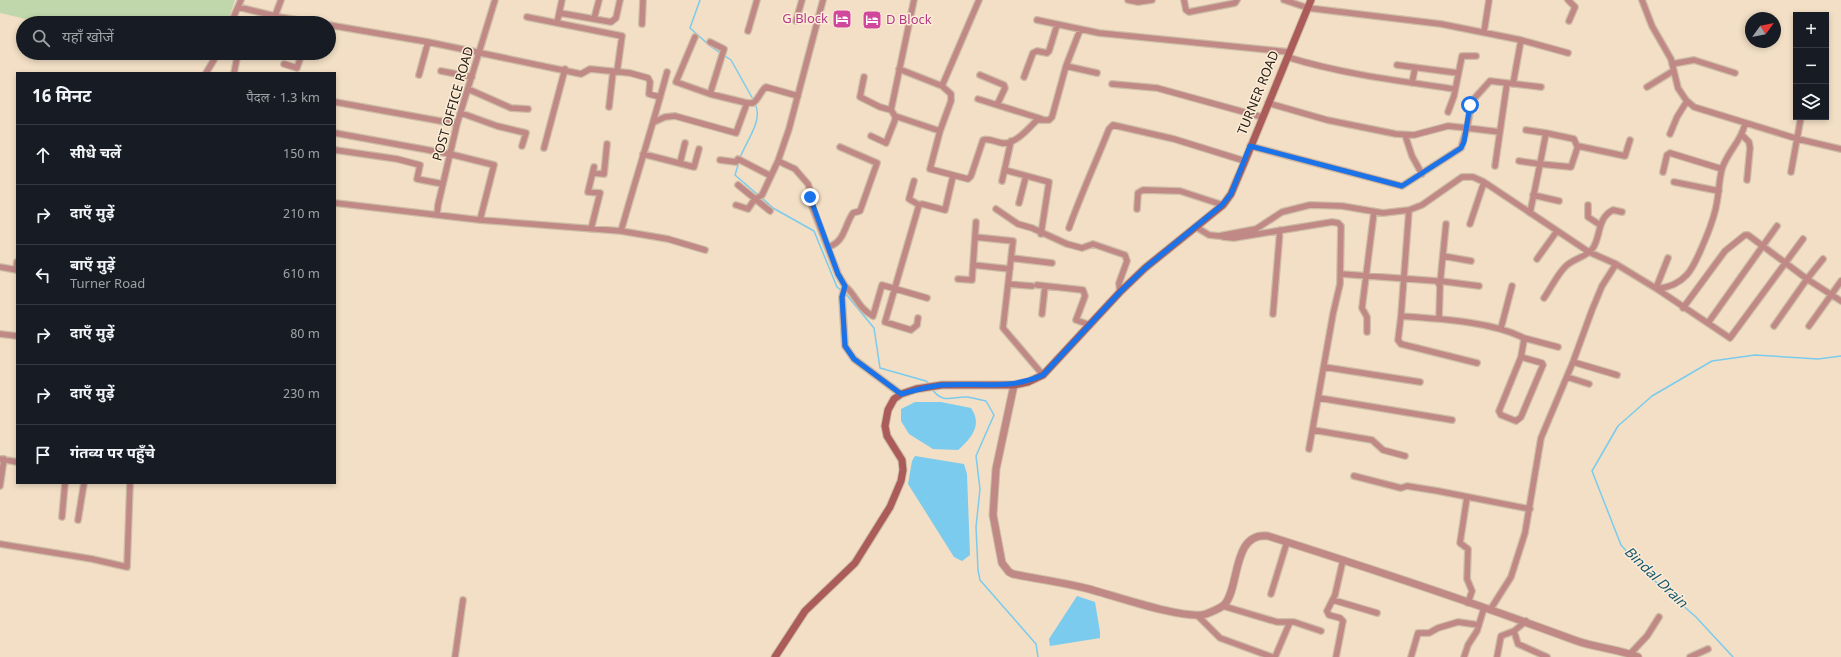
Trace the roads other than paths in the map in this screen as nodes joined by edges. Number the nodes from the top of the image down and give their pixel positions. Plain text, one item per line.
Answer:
1 (241, 0) edge
2 (281, 0) edge
3 (495, 0) edge
4 (562, 0) edge
5 (598, 0) edge
6 (620, 0) edge
7 (643, 0) edge
8 (757, 0) edge
9 (802, 0) edge
10 (823, 0) edge
11 (914, 0) edge
12 (979, 0) edge
13 (1128, 0) edge
14 (1152, 0) edge
15 (1184, 0) edge
16 (1214, 0) edge
17 (1237, 0) edge
18 (1284, 0) edge
19 (1312, 0) edge
20 (1488, 0) edge
21 (1568, 0) edge
22 (1642, 0) edge
23 (238, 7) junction
24 (1216, 7) junction
25 (1308, 8) junction
26 (560, 13) junction
27 (234, 16) edge
28 (277, 16) joint
29 (527, 17) dead end
30 (594, 19) junction
31 (1037, 20) dead end
32 (796, 21) dead end
33 (1568, 21) dead end
34 (557, 23) junction
35 (642, 24) dead end
36 (1057, 25) junction
37 (336, 26) edge
38 (1080, 30) junction
39 (748, 31) dead end
40 (1484, 32) junction
41 (695, 37) dead end
42 (1521, 40) junction
43 (428, 42) junction
44 (710, 42) dead end
45 (480, 52) junction
46 (1568, 53) dead end
47 (1288, 55) junction
48 (1476, 56) dead end
49 (214, 60) edge
50 (237, 60) edge
51 (300, 60) edge
52 (284, 64) dead end
53 (1672, 64) junction
54 (1397, 65) dead end
55 (1066, 66) junction
56 (1416, 68) junction
57 (565, 69) junction
58 (899, 69) junction
59 (440, 71) dead end
60 (207, 72) edge
61 (234, 72) edge
62 (615, 72) junction
63 (667, 72) dead end
64 (1673, 72) junction
65 (1097, 73) dead end
66 (1458, 73) junction
67 (1734, 73) dead end
68 (419, 75) dead end
69 (980, 75) dead end
70 (472, 77) junction
71 (864, 77) dead end
72 (1024, 77) dead end
73 (1412, 82) junction
74 (1510, 83) junction
75 (1112, 84) dead end
76 (942, 86) junction
77 (1647, 86) dead end
78 (1541, 87) dead end
79 (468, 89) junction
80 (1455, 89) junction
81 (710, 94) junction
82 (798, 96) junction
83 (660, 97) junction
84 (978, 99) dead end
85 (1688, 101) junction
86 (336, 102) edge
87 (752, 102) junction
88 (1268, 103) junction
89 (997, 105) junction
90 (609, 107) dead end
91 (528, 109) dead end
92 (891, 110) junction
93 (1448, 112) dead end
94 (461, 113) junction
95 (895, 116) junction
96 (1262, 117) junction
97 (1042, 119) junction
98 (1801, 120) edge
99 (654, 122) junction
100 (457, 124) junction
101 (1745, 124) junction
102 (1466, 128) junction
103 (1526, 130) dead end
104 (940, 131) junction
105 (1500, 132) junction
106 (336, 133) edge
107 (1546, 133) junction
108 (1670, 134) dead end
109 (1405, 135) junction
110 (871, 136) dead end
111 (1742, 136) junction
112 (1798, 139) junction
113 (1630, 140) dead end
114 (1011, 141) junction
115 (685, 143) dead end
116 (607, 144) dead end
117 (522, 146) dead end
118 (840, 146) dead end
119 (1250, 146) junction
120 (1577, 146) junction
121 (544, 148) dead end
122 (699, 149) dead end
123 (1841, 149) edge
124 (336, 150) edge
125 (450, 154) junction
126 (643, 154) junction
127 (720, 160) dead end
128 (778, 161) junction
129 (1245, 161) junction
130 (1519, 161) dead end
131 (680, 163) junction
132 (1540, 164) junction
133 (1495, 166) dead end
134 (1722, 169) junction
135 (1005, 170) junction
136 (1663, 172) dead end
137 (1791, 172) dead end
138 (1422, 174) junction
139 (771, 176) junction
140 (953, 176) junction
141 (1026, 176) junction
142 (1747, 180) dead end
143 (914, 181) dead end
144 (1002, 181) dead end
145 (1484, 182) junction
146 (1674, 182) dead end
147 (443, 184) junction
148 (738, 185) dead end
149 (1719, 191) junction
150 (1534, 196) junction
151 (759, 197) junction
152 (1560, 201) dead end
153 (336, 203) edge
154 (1019, 203) dead end
155 (736, 205) dead end
156 (919, 205) junction
157 (1222, 205) junction
158 (1588, 205) dead end
159 (996, 209) dead end
160 (1136, 209) dead end
161 (1409, 210) junction
162 (770, 211) dead end
163 (1374, 212) junction
164 (1622, 212) dead end
165 (1530, 213) junction
166 (437, 215) junction
167 (480, 220) junction
168 (976, 222) dead end
169 (1446, 224) dead end
170 (1470, 224) dead end
171 (1600, 225) junction
172 (1777, 226) dead end
173 (1196, 227) junction
174 (1069, 228) dead end
175 (591, 229) junction
176 (1280, 230) junction
177 (621, 231) junction
178 (1557, 231) junction
179 (1041, 234) junction
180 (1219, 236) junction
181 (975, 237) junction
182 (1803, 239) dead end
183 (1763, 246) junction
184 (828, 247) junction
185 (705, 250) dead end
186 (1589, 252) junction
187 (1443, 256) junction
188 (1011, 258) junction
189 (1668, 258) dead end
190 (1537, 259) dead end
191 (1823, 260) dead end
192 (1472, 261) dead end
193 (1785, 262) junction
194 (1052, 263) dead end
195 (1616, 264) junction
196 (973, 265) junction
197 (0, 267) edge
198 (1010, 269) junction
199 (16, 270) edge
200 (1341, 274) junction
201 (1366, 276) junction
202 (1405, 278) junction
203 (958, 279) dead end
204 (1807, 279) junction
205 (1841, 281) edge
206 (1440, 282) junction
207 (1008, 284) junction
208 (1045, 286) junction
209 (1480, 286) dead end
210 (1512, 286) dead end
211 (1656, 288) junction
212 (843, 289) junction
213 (896, 289) junction
214 (1120, 292) junction
215 (1832, 294) junction
216 (926, 298) dead end
217 (1544, 298) dead end
218 (1841, 301) edge
219 (1683, 308) junction
220 (1042, 314) dead end
221 (1273, 314) dead end
222 (1401, 316) junction
223 (918, 318) dead end
224 (1439, 319) junction
225 (1708, 323) junction
226 (1090, 325) junction
227 (1774, 326) dead end
228 (1809, 326) dead end
229 (1501, 328) junction
230 (1367, 332) dead end
231 (0, 334) edge
232 (16, 336) edge
233 (1524, 338) junction
234 (1558, 347) dead end
235 (1521, 357) junction
236 (1572, 362) junction
237 (1477, 363) dead end
238 (1324, 367) junction
239 (1043, 375) junction
240 (1616, 376) dead end
241 (1567, 377) junction
242 (1420, 382) dead end
243 (1014, 384) junction
244 (1588, 384) dead end
245 (901, 394) junction
246 (1319, 398) junction
247 (1452, 420) dead end
248 (1313, 430) junction
249 (1309, 449) dead end
250 (1405, 456) dead end
251 (2, 459) edge
252 (16, 462) edge
253 (1354, 476) dead end
254 (65, 484) edge
255 (84, 484) edge
256 (130, 484) edge
257 (0, 486) edge
258 (1468, 497) junction
259 (1530, 509) junction
260 (62, 517) dead end
261 (78, 520) dead end
262 (1288, 542) junction
263 (0, 544) edge
264 (1343, 560) junction
265 (1271, 594) dead end
266 (463, 600) dead end
267 (1332, 600) junction
268 (1468, 603) junction
269 (1223, 606) junction
270 (1487, 609) junction
271 (1377, 613) dead end
272 (1198, 616) junction
273 (1659, 617) dead end
274 (1526, 621) junction
275 (1290, 622) junction
276 (1479, 625) junction
277 (1321, 631) dead end
278 (1514, 631) junction
279 (1708, 649) dead end
280 (1630, 654) junction
281 (455, 657) edge
282 (775, 657) edge
283 (1273, 657) edge
284 (1336, 657) edge
285 (1411, 657) edge
286 (1464, 657) edge
287 (1497, 657) edge
288 (1547, 657) edge
289 (1638, 657) edge
290 (1690, 657) edge

1 - 23 street
2 - 28 street
3 - 45 street, POST OFFICE ROAD
4 - 26 street
5 - 30 street
6 - 30 street
7 - 35 street
8 - 39 street
9 - 32 street
10 - 82 street
11 - 58 street
12 - 76 street
13 - 14 street
15 - 24 street
16 - 24 street
17 - 24 street
18 - 25 street
19 - 25 main road, TURNER ROAD
20 - 40 street
21 - 33 street
22 - 53 street
23 - 27 street
23 - 28 street
25 - 40 street
25 - 47 main road, TURNER ROAD
26 - 30 street
26 - 34 street
29 - 34 street
31 - 36 street
34 - 62 street
36 - 38 street
36 - 72 street
37 - 43 street
38 - 47 street
38 - 55 street
40 - 42 street
41 - 81 street
42 - 46 street
42 - 74 street
43 - 45 street
43 - 68 street
44 - 81 street
45 - 57 street
45 - 70 street, POST OFFICE ROAD
47 - 73 street
47 - 88 main road, TURNER ROAD
48 - 66 street
49 - 60 street
50 - 61 street
51 - 52 street
53 - 64 street
53 - 67 street
54 - 56 street
55 - 65 street
55 - 97 street
56 - 66 street
56 - 73 street
57 - 62 street
57 - 121 street
58 - 76 street
58 - 92 street
59 - 70 street
62 - 83 street
62 - 90 street
63 - 83 street
64 - 77 street
64 - 85 street
66 - 80 street
69 - 89 street
70 - 79 street, POST OFFICE ROAD
71 - 92 street
73 - 80 street
74 - 78 street
74 - 102 street
74 - 105 street
75 - 96 street
76 - 104 street
79 - 91 street
79 - 94 street, POST OFFICE ROAD
80 - 93 street
81 - 87 street
82 - 87 street
82 - 128 street
83 - 99 street
84 - 89 street
85 - 101 street
85 - 108 street
86 - 100 street
87 - 99 street
88 - 96 main road, TURNER ROAD
88 - 109 street
89 - 97 street
92 - 95 street
94 - 100 street, POST OFFICE ROAD
94 - 117 street
95 - 104 street
95 - 110 street
96 - 119 main road, TURNER ROAD
97 - 114 street
98 - 112 street
99 - 126 street
100 - 125 street, POST OFFICE ROAD
101 - 111 street
101 - 112 street
102 - 105 street
102 - 109 street
102 - 138 street
103 - 107 street
104 - 140 street
105 - 133 street
106 - 125 street
107 - 120 street
107 - 132 street
109 - 138 street
111 - 134 street
111 - 142 street
112 - 123 street
112 - 137 street
113 - 120 street
114 - 135 street
114 - 140 street
115 - 131 street
116 - 175 street
118 - 184 street
119 - 129 main road, TURNER ROAD
119 - 138 street
120 - 132 street
122 - 131 street
124 - 147 street
125 - 147 street, POST OFFICE ROAD
125 - 167 street
126 - 131 street
126 - 177 street
127 - 139 street
128 - 139 street
128 - 184 street
129 - 157 main road, TURNER ROAD
129 - 174 street
130 - 132 street
132 - 150 street
134 - 136 street
134 - 149 street
135 - 141 street
135 - 144 street
139 - 151 street
140 - 156 street
141 - 154 street
141 - 179 street
143 - 156 street
145 - 161 street
145 - 165 street
145 - 170 street
146 - 149 street
147 - 166 street, POST OFFICE ROAD
148 - 151 street
149 - 211 street
150 - 152 street
150 - 165 street
151 - 155 street
151 - 162 street
153 - 166 street
156 - 213 street
157 - 160 street
157 - 173 main road, TURNER ROAD
158 - 171 street
159 - 179 street
161 - 163 street
161 - 202 street
163 - 180 street
163 - 201 street
164 - 171 street
165 - 178 street
166 - 167 street
167 - 175 street
168 - 181 street
169 - 187 street
171 - 186 street
172 - 183 street
173 - 180 street
173 - 214 main road, TURNER ROAD
175 - 177 street
176 - 180 street
176 - 200 street
176 - 221 street
177 - 185 street
178 - 186 street
178 - 190 street
179 - 214 street
181 - 188 street
181 - 196 street
182 - 193 street
183 - 193 street
183 - 219 street
183 - 225 street
184 - 212 street
186 - 195 street
186 - 217 street
187 - 192 street
187 - 206 street
188 - 194 street
188 - 198 street
189 - 211 street
191 - 204 street
193 - 204 street
193 - 225 street
195 - 211 street
195 - 236 street
196 - 198 street
196 - 203 street
197 - 199 street
198 - 207 street
200 - 201 street
200 - 238 street
201 - 202 street
201 - 230 street
202 - 206 street
202 - 222 street
204 - 215 street
204 - 227 street
205 - 215 street
206 - 209 street
206 - 224 street
207 - 208 street
207 - 239 street
208 - 220 street
208 - 226 street
210 - 229 street
211 - 219 street
212 - 213 street
212 - 245 street
213 - 216 street
213 - 223 street
214 - 226 main road, TURNER ROAD
215 - 218 street
215 - 228 street
219 - 225 street
222 - 224 street
222 - 237 street
224 - 229 street
226 - 239 main road, TURNER ROAD
229 - 233 street
231 - 232 street
233 - 234 street
233 - 235 street
235 - 235 street
236 - 240 street
236 - 241 street
238 - 242 street
238 - 246 street
239 - 243 main road, TURNER ROAD
241 - 244 street
241 - 259 street
243 - 245 main road, TURNER ROAD
243 - 272 street
245 - 282 main road
246 - 247 street
246 - 248 street
248 - 249 street
248 - 250 street
251 - 252 street
251 - 257 street
253 - 258 street
254 - 260 street
255 - 261 street
256 - 263 street
258 - 259 street
258 - 268 street
259 - 270 street
262 - 264 street
262 - 265 street
262 - 269 street
264 - 267 street
264 - 268 street
266 - 281 street
267 - 271 street
267 - 284 street
268 - 270 street
269 - 272 street
269 - 275 street
270 - 274 street
270 - 276 street
272 - 283 street
273 - 280 street
274 - 278 street
274 - 280 street
275 - 277 street
275 - 283 street
276 - 285 street
276 - 286 street
278 - 287 street
278 - 288 street
279 - 290 street
280 - 289 street

